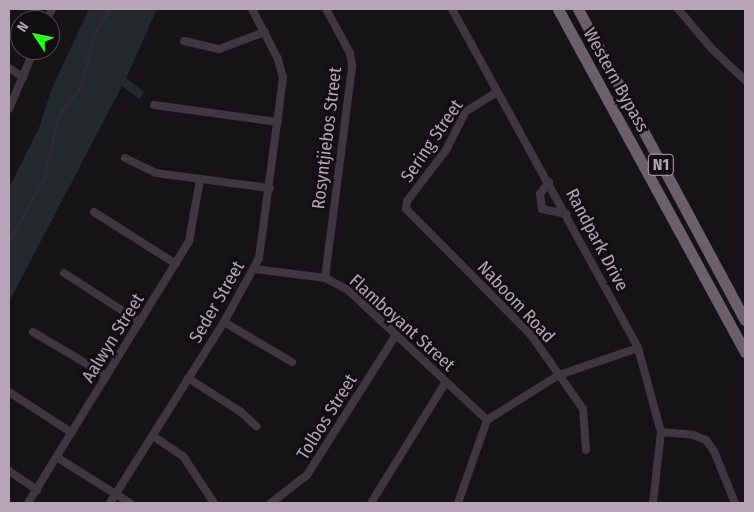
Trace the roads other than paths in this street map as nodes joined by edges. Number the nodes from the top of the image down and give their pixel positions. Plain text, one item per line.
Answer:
1 (252, 9) edge
2 (326, 9) edge
3 (452, 9) edge
4 (558, 9) edge
5 (578, 9) edge
6 (678, 9) edge
7 (265, 32) junction
8 (184, 40) dead end
9 (30, 60) edge
10 (9, 68) edge
11 (23, 77) junction
12 (745, 80) edge
13 (497, 92) junction
14 (154, 105) dead end
15 (9, 109) edge
16 (278, 122) junction
17 (125, 158) dead end
18 (200, 180) junction
19 (549, 182) junction
20 (270, 188) junction
21 (94, 212) dead end
22 (566, 214) junction
23 (410, 216) joint
24 (176, 264) junction
25 (255, 269) junction
26 (64, 273) dead end
27 (325, 278) junction
28 (745, 320) edge
29 (140, 322) junction
30 (224, 322) junction
31 (33, 332) dead end
32 (396, 335) junction
33 (638, 348) junction
34 (745, 352) edge
35 (292, 362) dead end
36 (560, 375) junction
37 (107, 376) junction
38 (188, 378) junction
39 (445, 383) junction
40 (9, 392) edge
41 (487, 420) junction
42 (256, 426) dead end
43 (661, 432) junction
44 (72, 433) junction
45 (153, 436) junction
46 (586, 450) dead end
47 (58, 458) junction
48 (9, 472) edge
49 (37, 490) junction
50 (116, 493) junction
51 (28, 503) edge
52 (110, 503) edge
53 (130, 503) edge
54 (214, 503) edge
55 (271, 503) edge
56 (371, 503) edge
57 (458, 503) edge
58 (654, 503) edge
59 (735, 503) edge

1 - 7 street, Seder Street
2 - 27 street, Rosyntjiebos Street
3 - 13 street, Randpark Drive
4 - 34 highway, Western Bypass / N1
5 - 28 highway, Western Bypass / N1
6 - 12 street
7 - 8 street
7 - 16 street, Seder Street
9 - 11 street
10 - 11 street
11 - 15 street
13 - 19 street, Randpark Drive
13 - 23 street, Sering Street
14 - 16 street
16 - 20 street, Seder Street
17 - 18 street
18 - 20 street
18 - 24 street, Aalwyn Street
19 - 22 street, Randpark Drive
19 - 22 street
20 - 25 street, Seder Street
21 - 24 street
22 - 33 street, Randpark Drive
23 - 36 street, Naboom Road
24 - 29 street, Aalwyn Street
25 - 27 street, Flamboyant Street
25 - 30 street, Seder Street
26 - 29 street
27 - 32 street, Flamboyant Street
29 - 37 street, Aalwyn Street
30 - 35 street
30 - 38 street, Seder Street
31 - 37 street
32 - 39 street, Flamboyant Street
32 - 55 street, Tolbos Street
33 - 36 street
33 - 43 street, Randpark Drive
36 - 41 street
36 - 46 street, Naboom Road
37 - 44 street, Aalwyn Street
38 - 42 street
38 - 45 street, Seder Street
39 - 41 street, Flamboyant Street
39 - 56 street
40 - 44 street
41 - 57 street
43 - 58 street, Randpark Drive
43 - 59 street
44 - 47 street, Aalwyn Street
45 - 50 street, Seder Street
45 - 54 street
47 - 49 street, Aalwyn Street
47 - 50 street
48 - 49 street
49 - 51 street, Aalwyn Street
50 - 52 street, Seder Street
50 - 53 street

